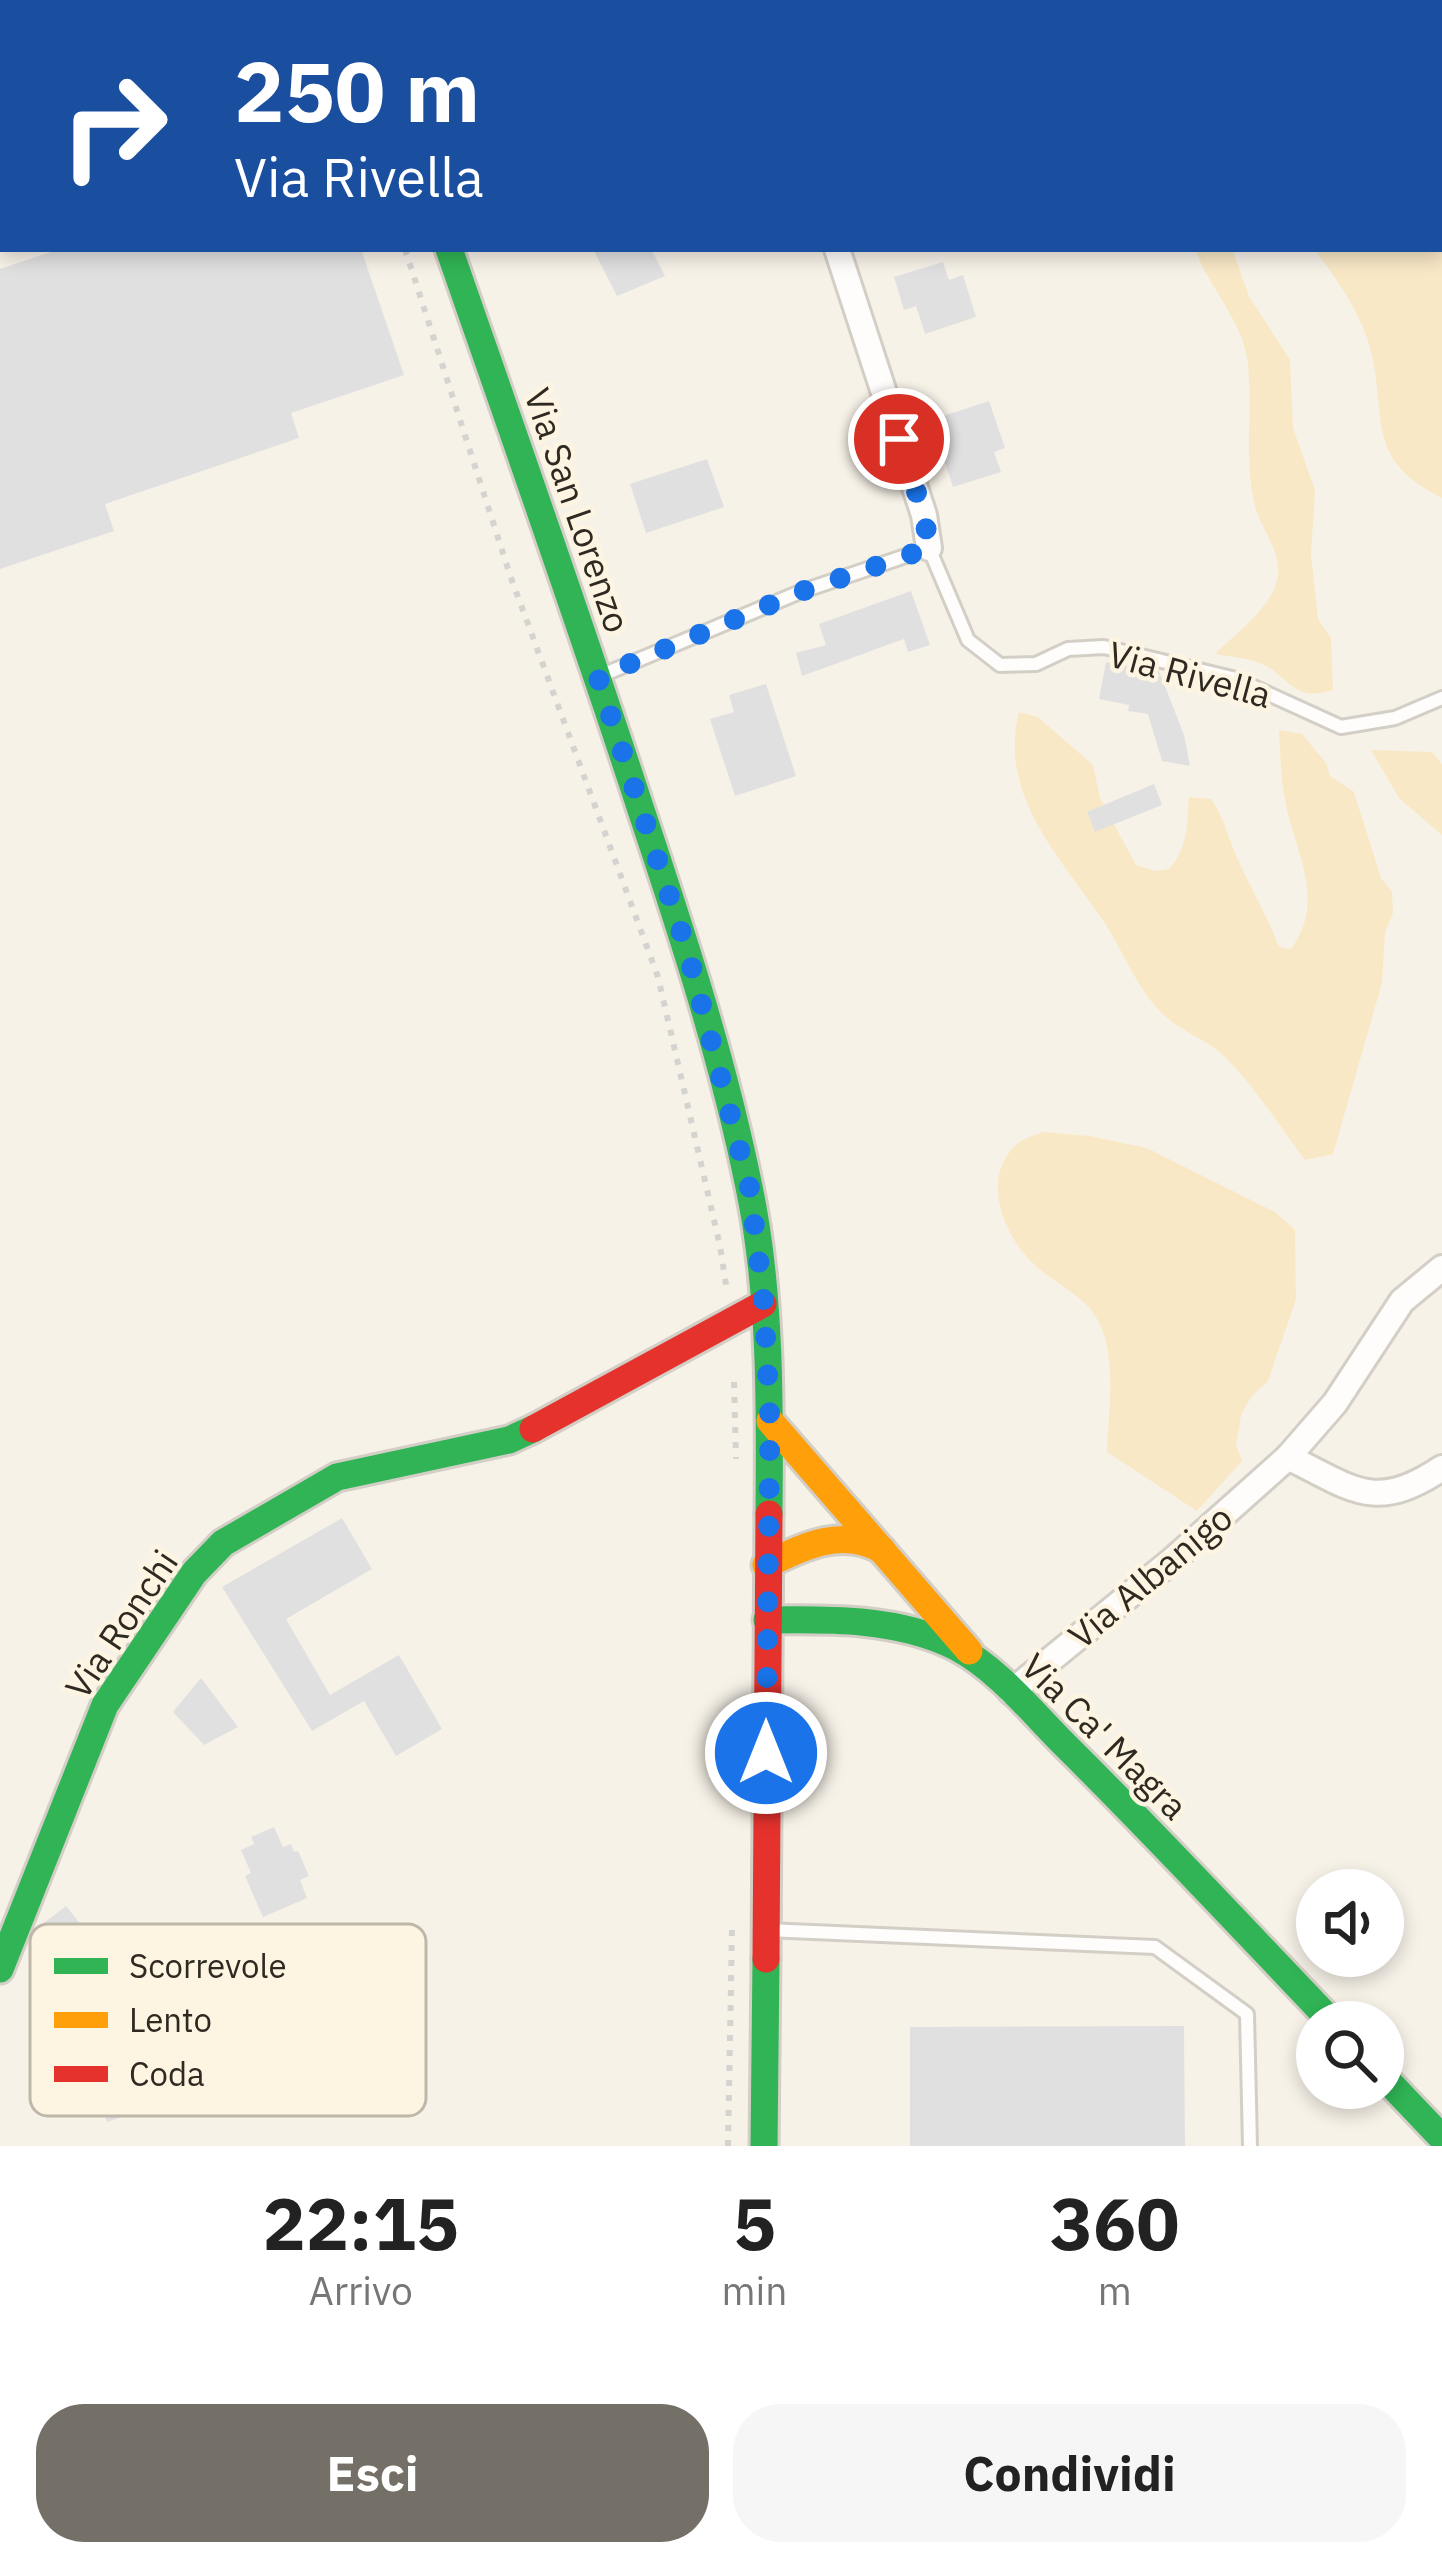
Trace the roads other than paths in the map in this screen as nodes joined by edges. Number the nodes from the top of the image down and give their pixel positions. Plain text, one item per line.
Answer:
1 (449, 252) edge
2 (838, 252) edge
3 (929, 548) junction
4 (598, 677) junction
5 (1442, 698) edge
6 (1442, 1268) edge
7 (764, 1304) junction
8 (770, 1421) junction
9 (1288, 1457) junction
10 (1442, 1468) edge
11 (766, 1565) junction
12 (900, 1569) junction
13 (767, 1620) junction
14 (978, 1661) junction
15 (1011, 1692) junction
16 (766, 1930) junction
17 (0, 1969) edge
18 (1312, 2001) edge
19 (1404, 2098) edge
20 (1442, 2138) edge
21 (764, 2146) edge
22 (1250, 2146) edge

1 - 4 street, Via San Lorenzo
2 - 3 street, Via Rivella
3 - 4 lane
3 - 5 lane, Via Rivella
4 - 7 street, Via San Lorenzo
6 - 9 street, Via Albanigo
7 - 8 street, Via San Lorenzo
7 - 17 street, Via Ronchi
8 - 11 street, Via San Lorenzo
8 - 12 street
9 - 10 street
9 - 15 street, Via Albanigo
11 - 12 street
11 - 13 street, Via San Lorenzo
12 - 14 street
13 - 14 street, Via Ca' Magra
13 - 16 street, Via San Lorenzo
14 - 15 street, Via Ca' Magra
15 - 18 street, Via Ca' Magra
16 - 21 street, Via San Lorenzo
16 - 22 lane
19 - 20 street

